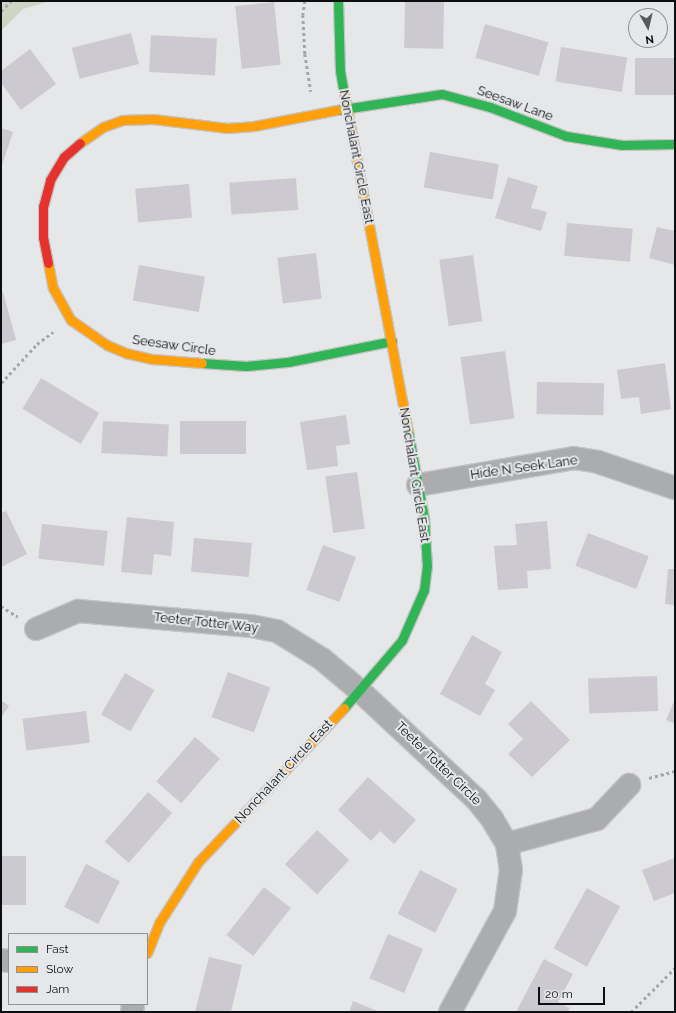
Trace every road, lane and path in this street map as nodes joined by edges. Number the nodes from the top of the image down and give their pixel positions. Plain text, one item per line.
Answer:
1 (11, 1) edge
2 (305, 1) edge
3 (338, 1) edge
4 (1, 11) edge
5 (312, 96) dead end
6 (347, 108) junction
7 (675, 144) edge
8 (71, 320) junction
9 (392, 341) junction
10 (1, 383) edge
11 (418, 485) junction
12 (675, 488) edge
13 (36, 628) dead end
14 (360, 691) junction
15 (629, 785) dead end
16 (507, 844) junction
17 (148, 950) edge
18 (675, 968) edge
19 (450, 1012) edge
20 (630, 1012) edge

1 - 4 path
2 - 5 path
3 - 6 street, Nonchalant Circle East
6 - 7 street, Seesaw Lane
6 - 8 street, Seesaw Circle
6 - 9 street, Nonchalant Circle East
8 - 9 street, Seesaw Circle
8 - 10 path
9 - 11 street, Nonchalant Circle East
11 - 12 street, Hide N Seek Lane
11 - 14 street, Nonchalant Circle East
13 - 14 street, Teeter Totter Way
14 - 16 street, Teeter Totter Circle
14 - 17 street, Nonchalant Circle East
15 - 16 street
16 - 19 street, Teeter Totter Circle
18 - 20 path

